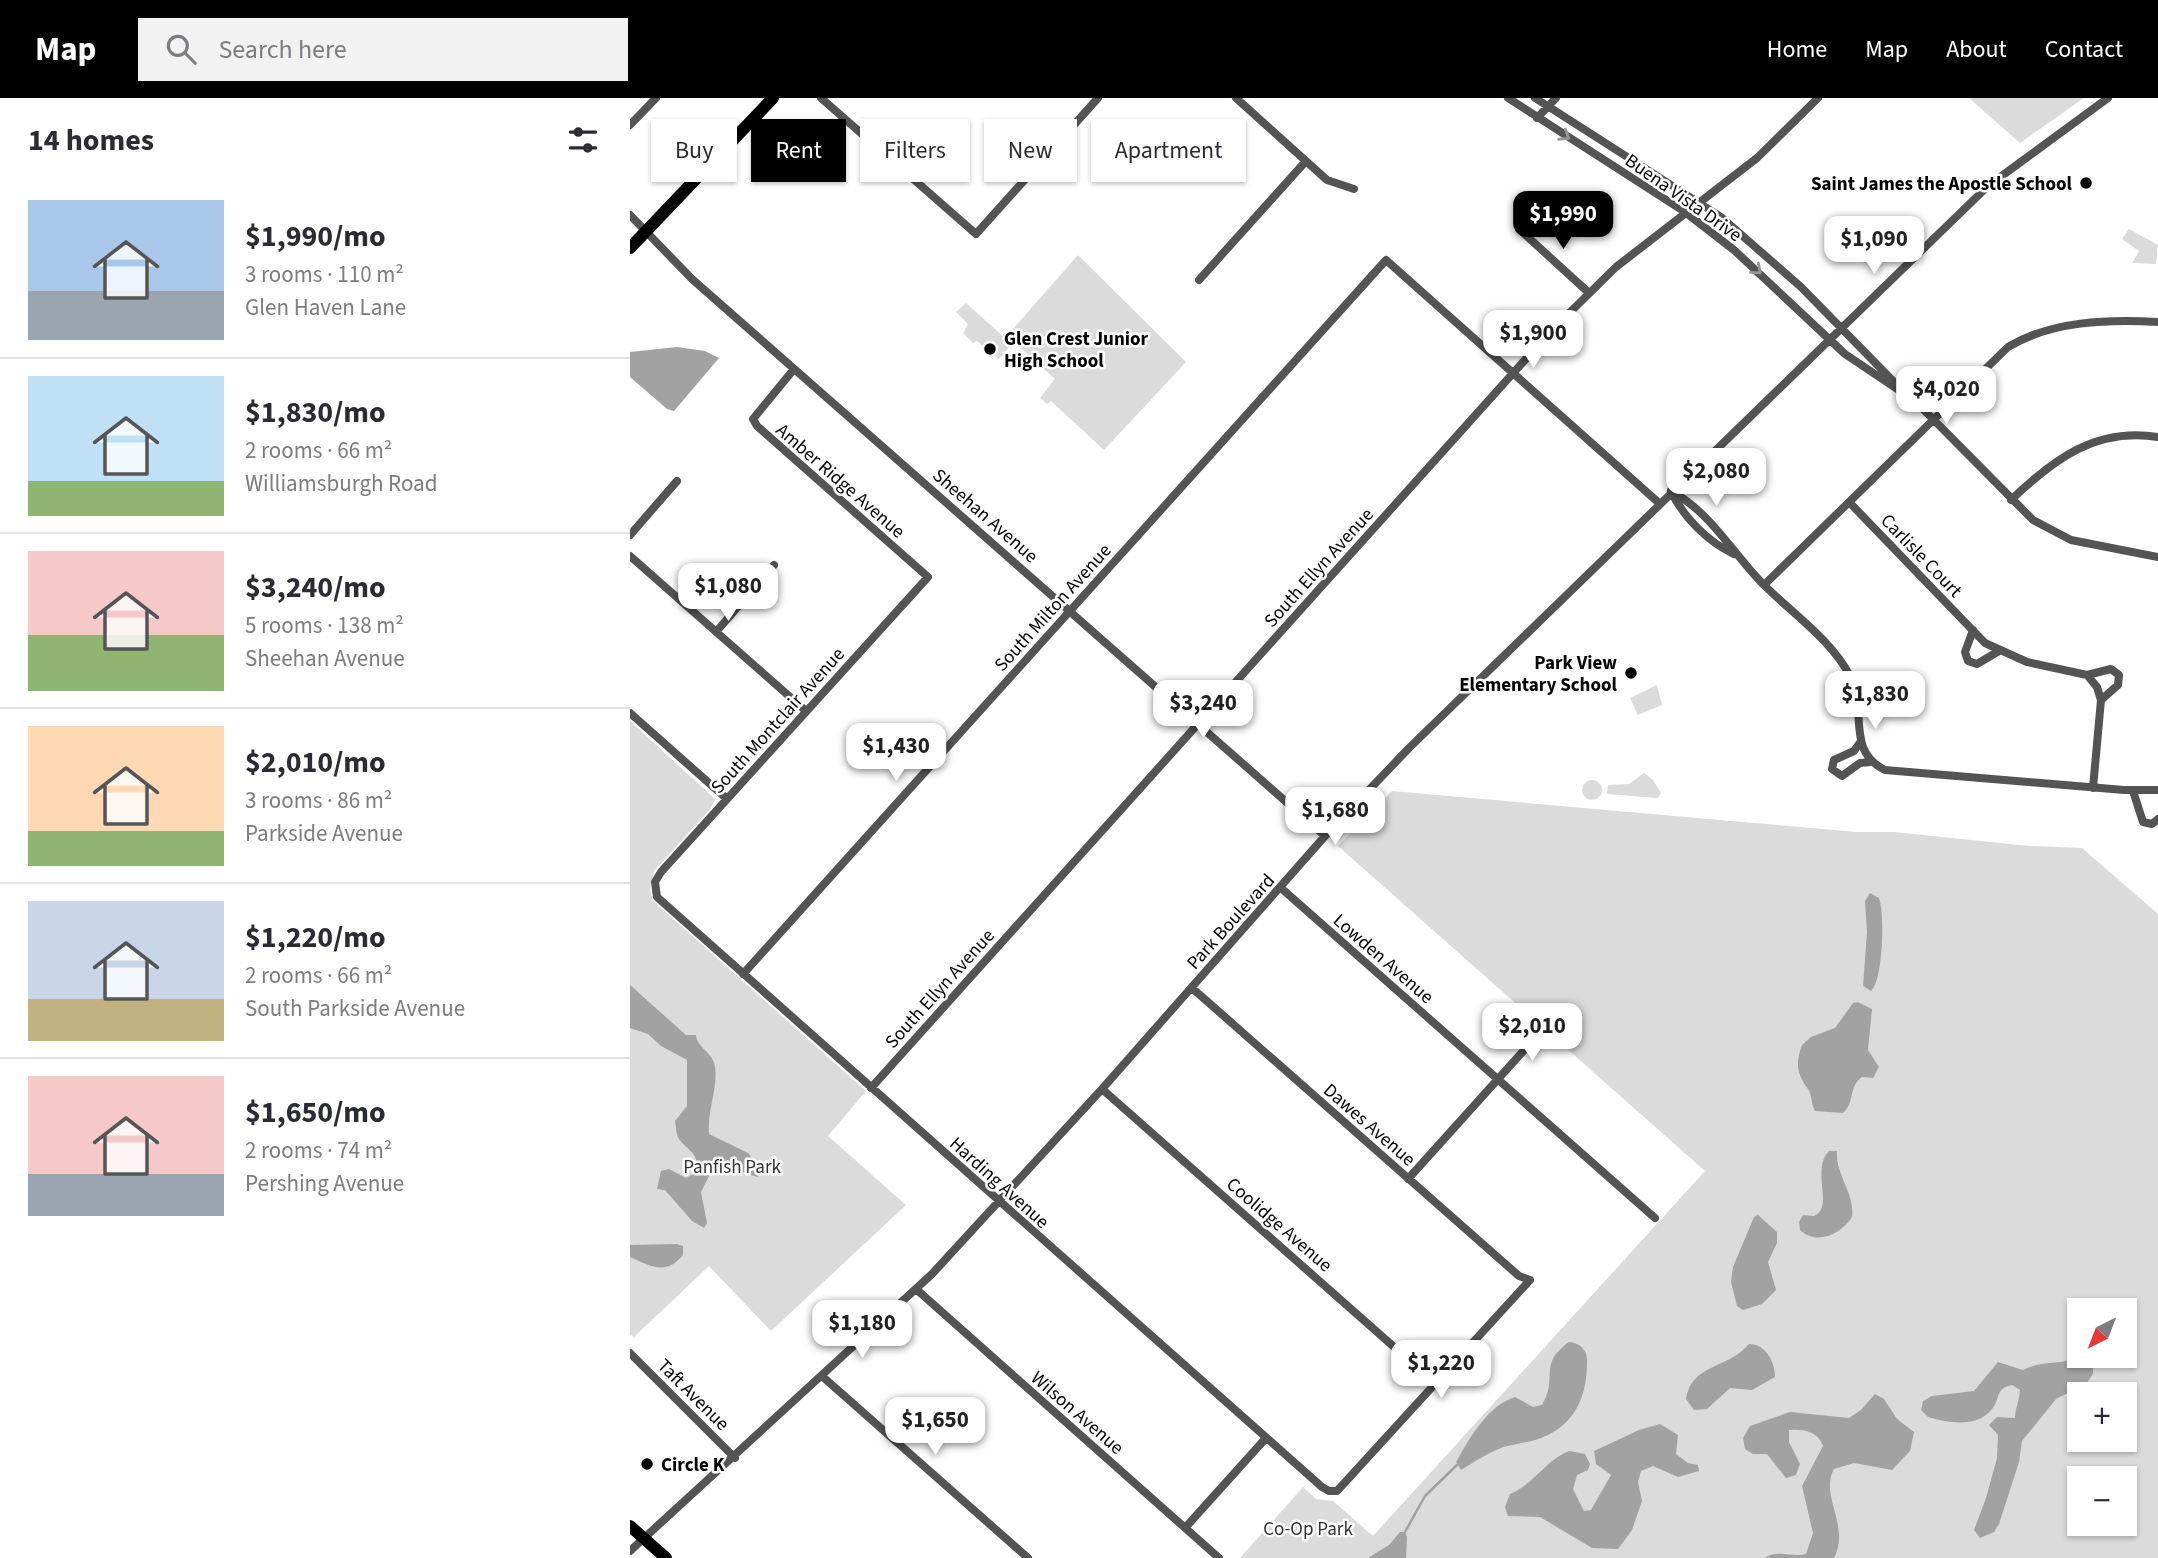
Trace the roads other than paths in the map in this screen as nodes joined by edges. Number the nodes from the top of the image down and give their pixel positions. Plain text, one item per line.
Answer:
1 (656, 98) edge
2 (773, 98) edge
3 (821, 98) edge
4 (1098, 98) edge
5 (1236, 98) edge
6 (1508, 98) edge
7 (1535, 98) edge
8 (1556, 98) edge
9 (1818, 98) edge
10 (2108, 98) edge
11 (646, 102) edge
12 (1547, 106) junction
13 (1537, 118) junction
14 (630, 125) edge
15 (1306, 161) junction
16 (1354, 189) dead end
17 (1699, 201) junction
18 (1685, 212) junction
19 (630, 215) edge
20 (1519, 229) dead end
21 (645, 231) junction
22 (630, 248) edge
23 (1199, 281) dead end
24 (1588, 292) junction
25 (2158, 322) edge
26 (1841, 327) junction
27 (1830, 337) junction
28 (794, 369) junction
29 (1514, 373) junction
30 (1898, 387) junction
31 (1933, 419) junction
32 (2158, 437) edge
33 (677, 481) dead end
34 (1671, 491) junction
35 (2011, 500) junction
36 (1849, 502) junction
37 (1659, 503) junction
38 (630, 535) edge
39 (630, 556) edge
40 (2158, 558) edge
41 (774, 565) dead end
42 (928, 577) joint
43 (1764, 585) junction
44 (1070, 610) junction
45 (1973, 630) junction
46 (716, 632) junction
47 (1999, 651) junction
48 (2087, 675) junction
49 (2101, 701) junction
50 (806, 711) junction
51 (630, 713) edge
52 (1199, 723) junction
53 (1861, 741) junction
54 (1870, 762) junction
55 (2093, 788) junction
56 (2158, 790) edge
57 (2133, 791) junction
58 (727, 799) junction
59 (2158, 819) edge
60 (1325, 836) junction
61 (655, 888) joint
62 (1281, 888) junction
63 (743, 974) junction
64 (1192, 988) junction
65 (1545, 1027) dead end
66 (1498, 1079) junction
67 (871, 1087) junction
68 (1102, 1089) junction
69 (1408, 1178) junction
70 (998, 1200) junction
71 (1655, 1218) dead end
72 (916, 1289) junction
73 (630, 1353) edge
74 (823, 1377) junction
75 (1436, 1384) junction
76 (1266, 1438) junction
77 (735, 1458) junction
78 (630, 1526) edge
79 (1185, 1528) junction
80 (645, 1538) junction
81 (630, 1551) edge
82 (666, 1558) edge
83 (1028, 1558) edge
84 (1219, 1558) edge

1 - 11 street
2 - 21 main road
3 - 4 street
5 - 15 street
6 - 13 street, Buena Vista Drive
7 - 12 street, Buena Vista Drive
8 - 12 street
9 - 17 street, South Ellyn Avenue
10 - 26 street, Park Boulevard
11 - 14 street
12 - 13 street
12 - 17 street, Buena Vista Drive
13 -> 18 street, Buena Vista Drive
15 - 16 street
15 - 23 street
17 - 18 street, South Ellyn Avenue
17 - 26 street, Buena Vista Drive
18 - 24 street, South Ellyn Avenue
18 -> 27 street, Buena Vista Drive
19 - 21 street, Sheehan Avenue
20 - 24 street
21 - 22 main road
21 - 28 street, Sheehan Avenue
24 - 29 street, South Ellyn Avenue
25 - 31 street
26 - 27 street, Park Boulevard
26 - 30 street, Buena Vista Drive
27 - 30 street, Buena Vista Drive
27 - 34 street, Park Boulevard
28 - 42 street, Amber Ridge Avenue
28 - 44 street, Sheehan Avenue
29 - 37 street
29 - 44 street, South Milton Avenue
29 - 52 street, South Ellyn Avenue
30 - 31 street
31 - 35 street
31 - 36 street
32 - 35 street
33 - 38 street
34 - 37 street, Park Boulevard
34 - 43 street
35 - 40 street
36 - 43 street
36 - 45 street, Carlisle Court
37 - 60 street, Park Boulevard
39 - 46 street
41 - 46 street
42 - 50 street, South Montclair Avenue
43 - 53 street
44 - 52 street, Sheehan Avenue
44 - 63 street, South Milton Avenue
45 - 47 street, Carlisle Court
45 - 47 street
46 - 50 street
47 - 48 street, Carlisle Court
48 - 49 street
48 - 49 street, Carlisle Court
49 - 55 street, Carlisle Court
50 - 58 street, South Montclair Avenue
51 - 58 street
52 - 60 street, Sheehan Avenue
52 - 67 street, South Ellyn Avenue
53 - 54 street
53 - 54 street
54 - 55 street
55 - 57 street
56 - 57 street
57 - 59 street
58 - 61 street, South Montclair Avenue
60 - 62 street, Park Boulevard
61 - 63 street, Harding Avenue
62 - 64 street, Park Boulevard
62 - 66 street, Lowden Avenue
63 - 67 street, Harding Avenue
64 - 68 street, Park Boulevard
64 - 69 street, Dawes Avenue
65 - 66 street
66 - 69 street
66 - 71 street, Lowden Avenue
67 - 70 street, Harding Avenue
68 - 70 street, Park Boulevard
68 - 75 street, Coolidge Avenue
69 - 75 street, Dawes Avenue
70 - 72 street, Park Boulevard
70 - 76 street, Harding Avenue
72 - 74 street, Park Boulevard
72 - 79 street, Wilson Avenue
73 - 77 street, Taft Avenue
74 - 77 street, Park Boulevard
74 - 83 street
75 - 76 street, Harding Avenue
76 - 79 street
77 - 80 street, Park Boulevard
78 - 80 main road
79 - 84 street, Wilson Avenue
80 - 81 street, Park Boulevard
80 - 82 main road

